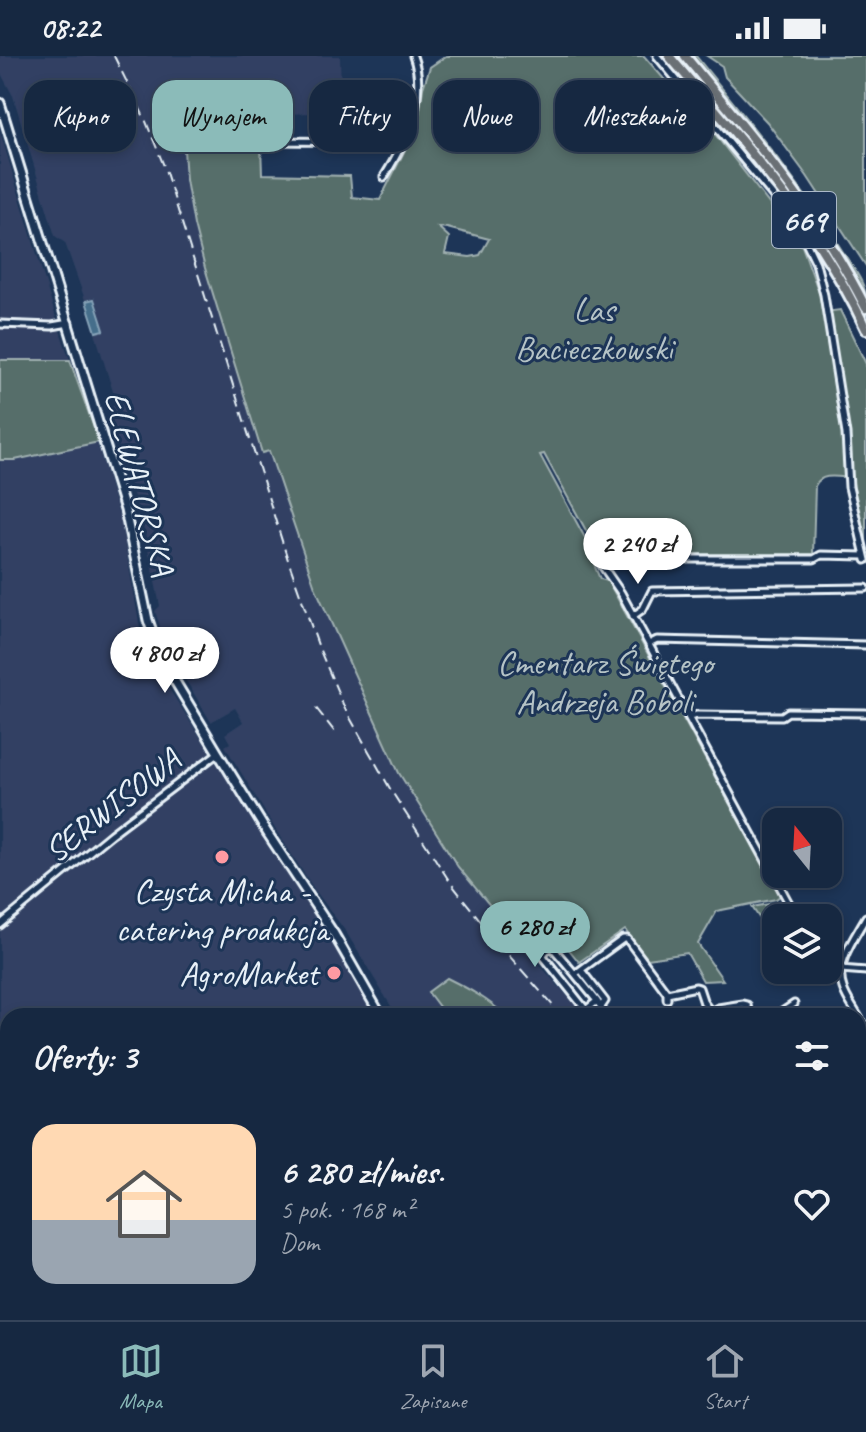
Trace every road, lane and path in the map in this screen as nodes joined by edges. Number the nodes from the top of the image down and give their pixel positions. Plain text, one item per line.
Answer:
1 (413, 56) edge
2 (657, 56) edge
3 (669, 56) edge
4 (685, 56) edge
5 (417, 95) edge
6 (0, 103) edge
7 (398, 152) edge
8 (384, 177) dead end
9 (866, 308) edge
10 (69, 323) junction
11 (0, 324) edge
12 (866, 329) edge
13 (865, 558) edge
14 (866, 588) edge
15 (633, 616) junction
16 (649, 644) junction
17 (866, 645) edge
18 (866, 713) edge
19 (689, 717) junction
20 (218, 753) junction
21 (789, 904) edge
22 (866, 917) edge
23 (0, 925) edge
24 (842, 968) edge
25 (842, 971) edge
26 (866, 971) edge
27 (578, 972) junction
28 (842, 984) edge
29 (599, 1004) junction
30 (794, 1004) dead end
31 (376, 1008) edge
32 (584, 1008) edge
33 (590, 1008) edge
34 (601, 1008) edge
35 (708, 1008) edge
36 (718, 1008) edge
37 (748, 1008) edge
38 (788, 1008) edge
39 (853, 1008) edge

1 - 5 street
2 - 13 street
3 - 12 main road, 669
4 - 9 main road, 669
6 - 10 street, ELEWATORSKA
7 - 8 street
10 - 11 street
10 - 20 street, ELEWATORSKA
13 - 15 street
14 - 15 street
15 - 16 street
16 - 17 street
16 - 19 street
18 - 19 street
19 - 21 street
20 - 23 street, SERWISOWA
20 - 31 street, ELEWATORSKA
22 - 24 street
25 - 26 street
27 - 29 street
27 - 32 street
27 - 35 street
28 - 39 street
29 - 33 street
29 - 34 street
30 - 38 street
36 - 37 street

